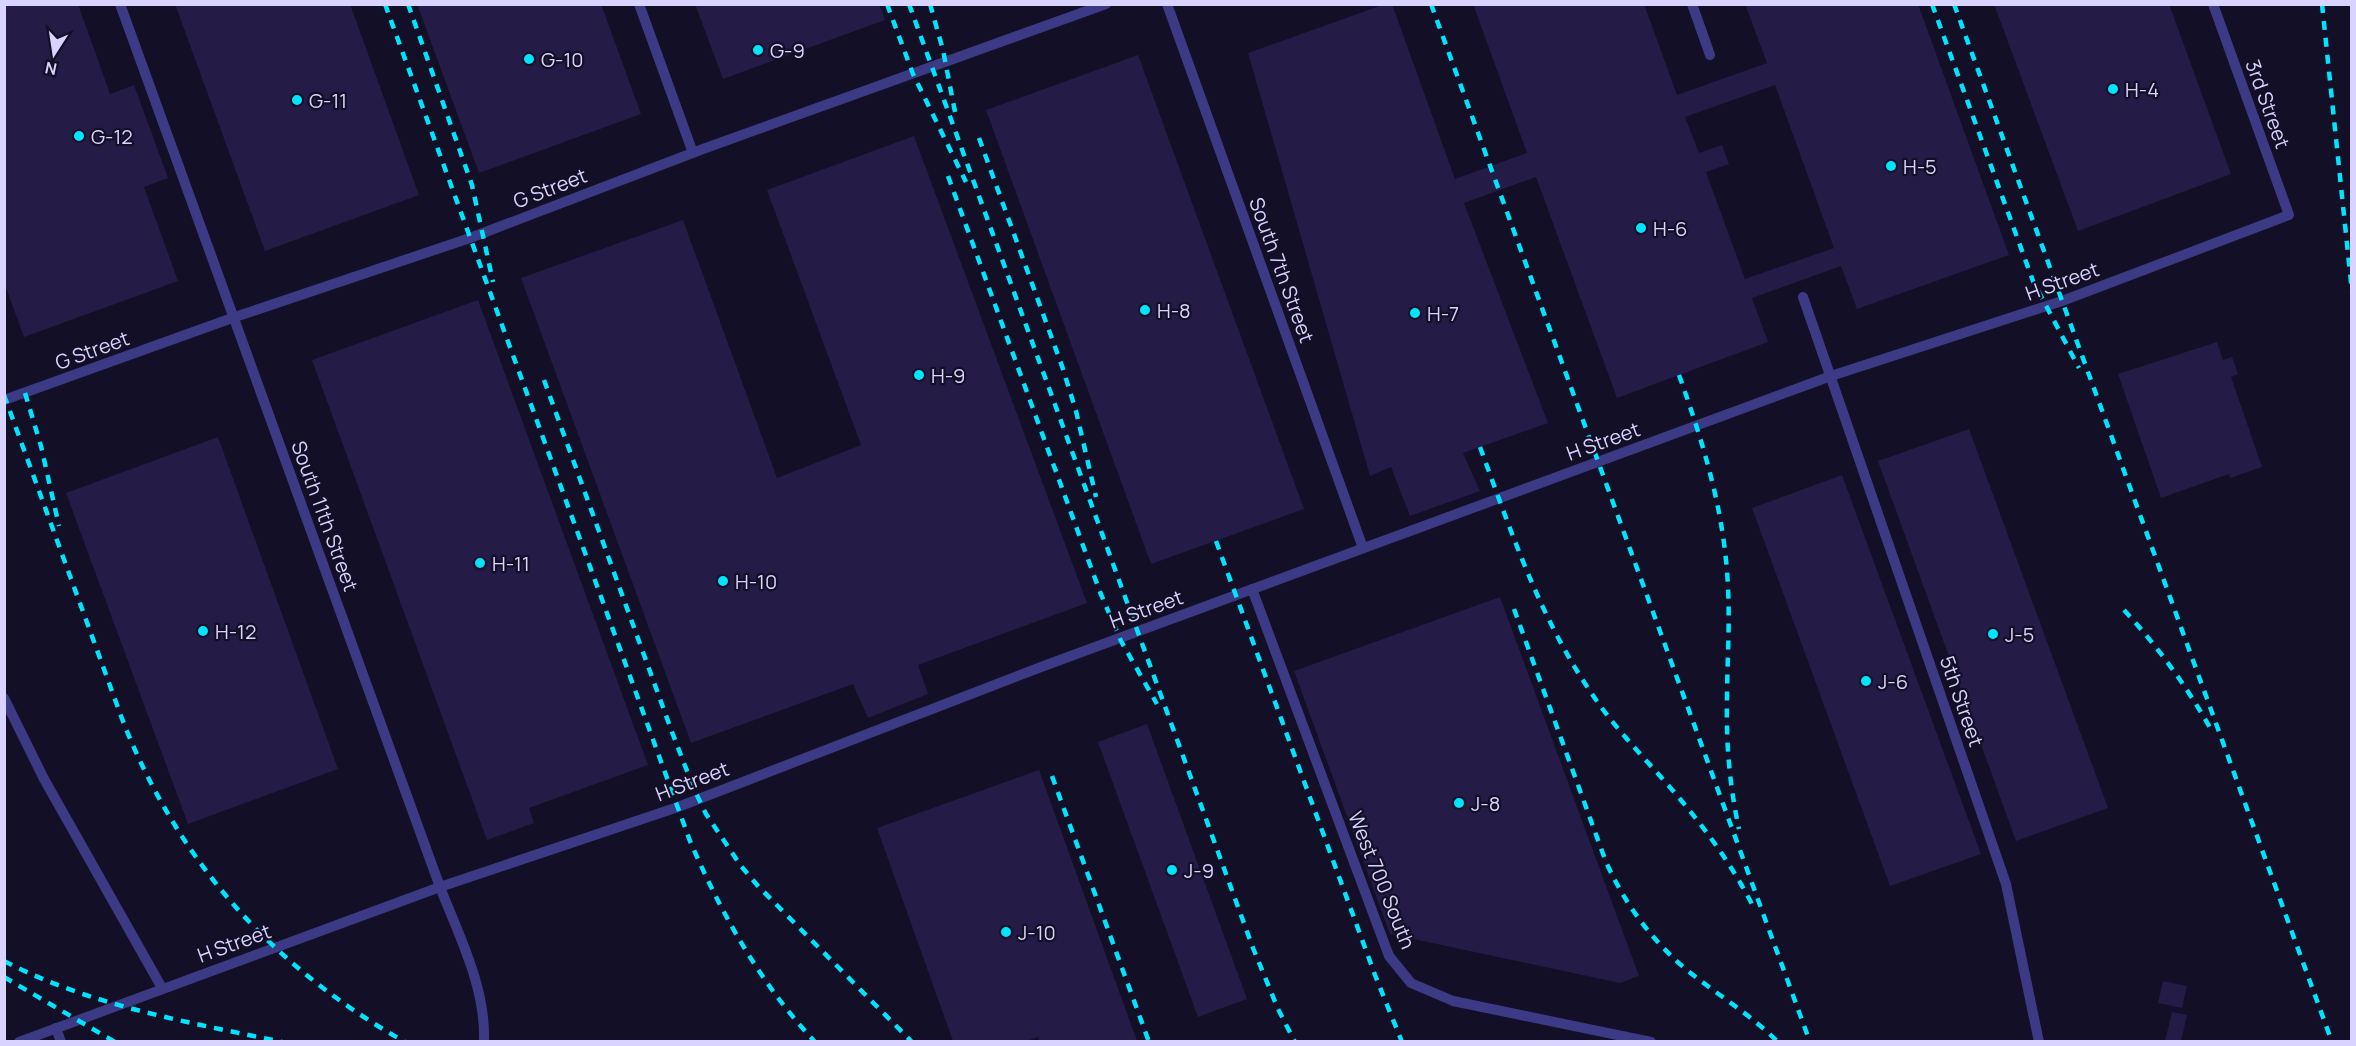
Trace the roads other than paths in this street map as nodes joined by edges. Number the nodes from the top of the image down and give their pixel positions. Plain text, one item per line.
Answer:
1 (120, 4) edge
2 (639, 4) edge
3 (1106, 4) edge
4 (1167, 4) edge
5 (1692, 4) edge
6 (2213, 4) edge
7 (1710, 55) dead end
8 (693, 153) junction
9 (2289, 215) joint
10 (1803, 297) dead end
11 (235, 317) junction
12 (1831, 376) junction
13 (4, 400) edge
14 (1363, 548) junction
15 (1252, 589) junction
16 (4, 698) edge
17 (440, 887) junction
18 (162, 988) junction
19 (56, 1028) junction
20 (19, 1041) edge
21 (61, 1041) edge
22 (484, 1041) edge
23 (1651, 1041) edge
24 (2040, 1041) edge

1 - 11 lane, South 11th Street
2 - 8 lane
3 - 8 lane, G Street
4 - 14 lane, South 7th Street
5 - 7 lane
6 - 9 lane, 3rd Street
8 - 11 lane, G Street
9 - 12 lane, H Street
10 - 12 lane, 5th Street
11 - 13 lane, G Street
11 - 17 lane, South 11th Street
12 - 14 lane, H Street
12 - 24 lane, 5th Street
14 - 15 lane, H Street
15 - 17 lane, H Street
15 - 23 lane, West 700 South
16 - 18 lane
17 - 18 lane, H Street
17 - 22 lane, South 11th Street
18 - 19 lane, H Street
19 - 20 lane, H Street
19 - 21 lane

